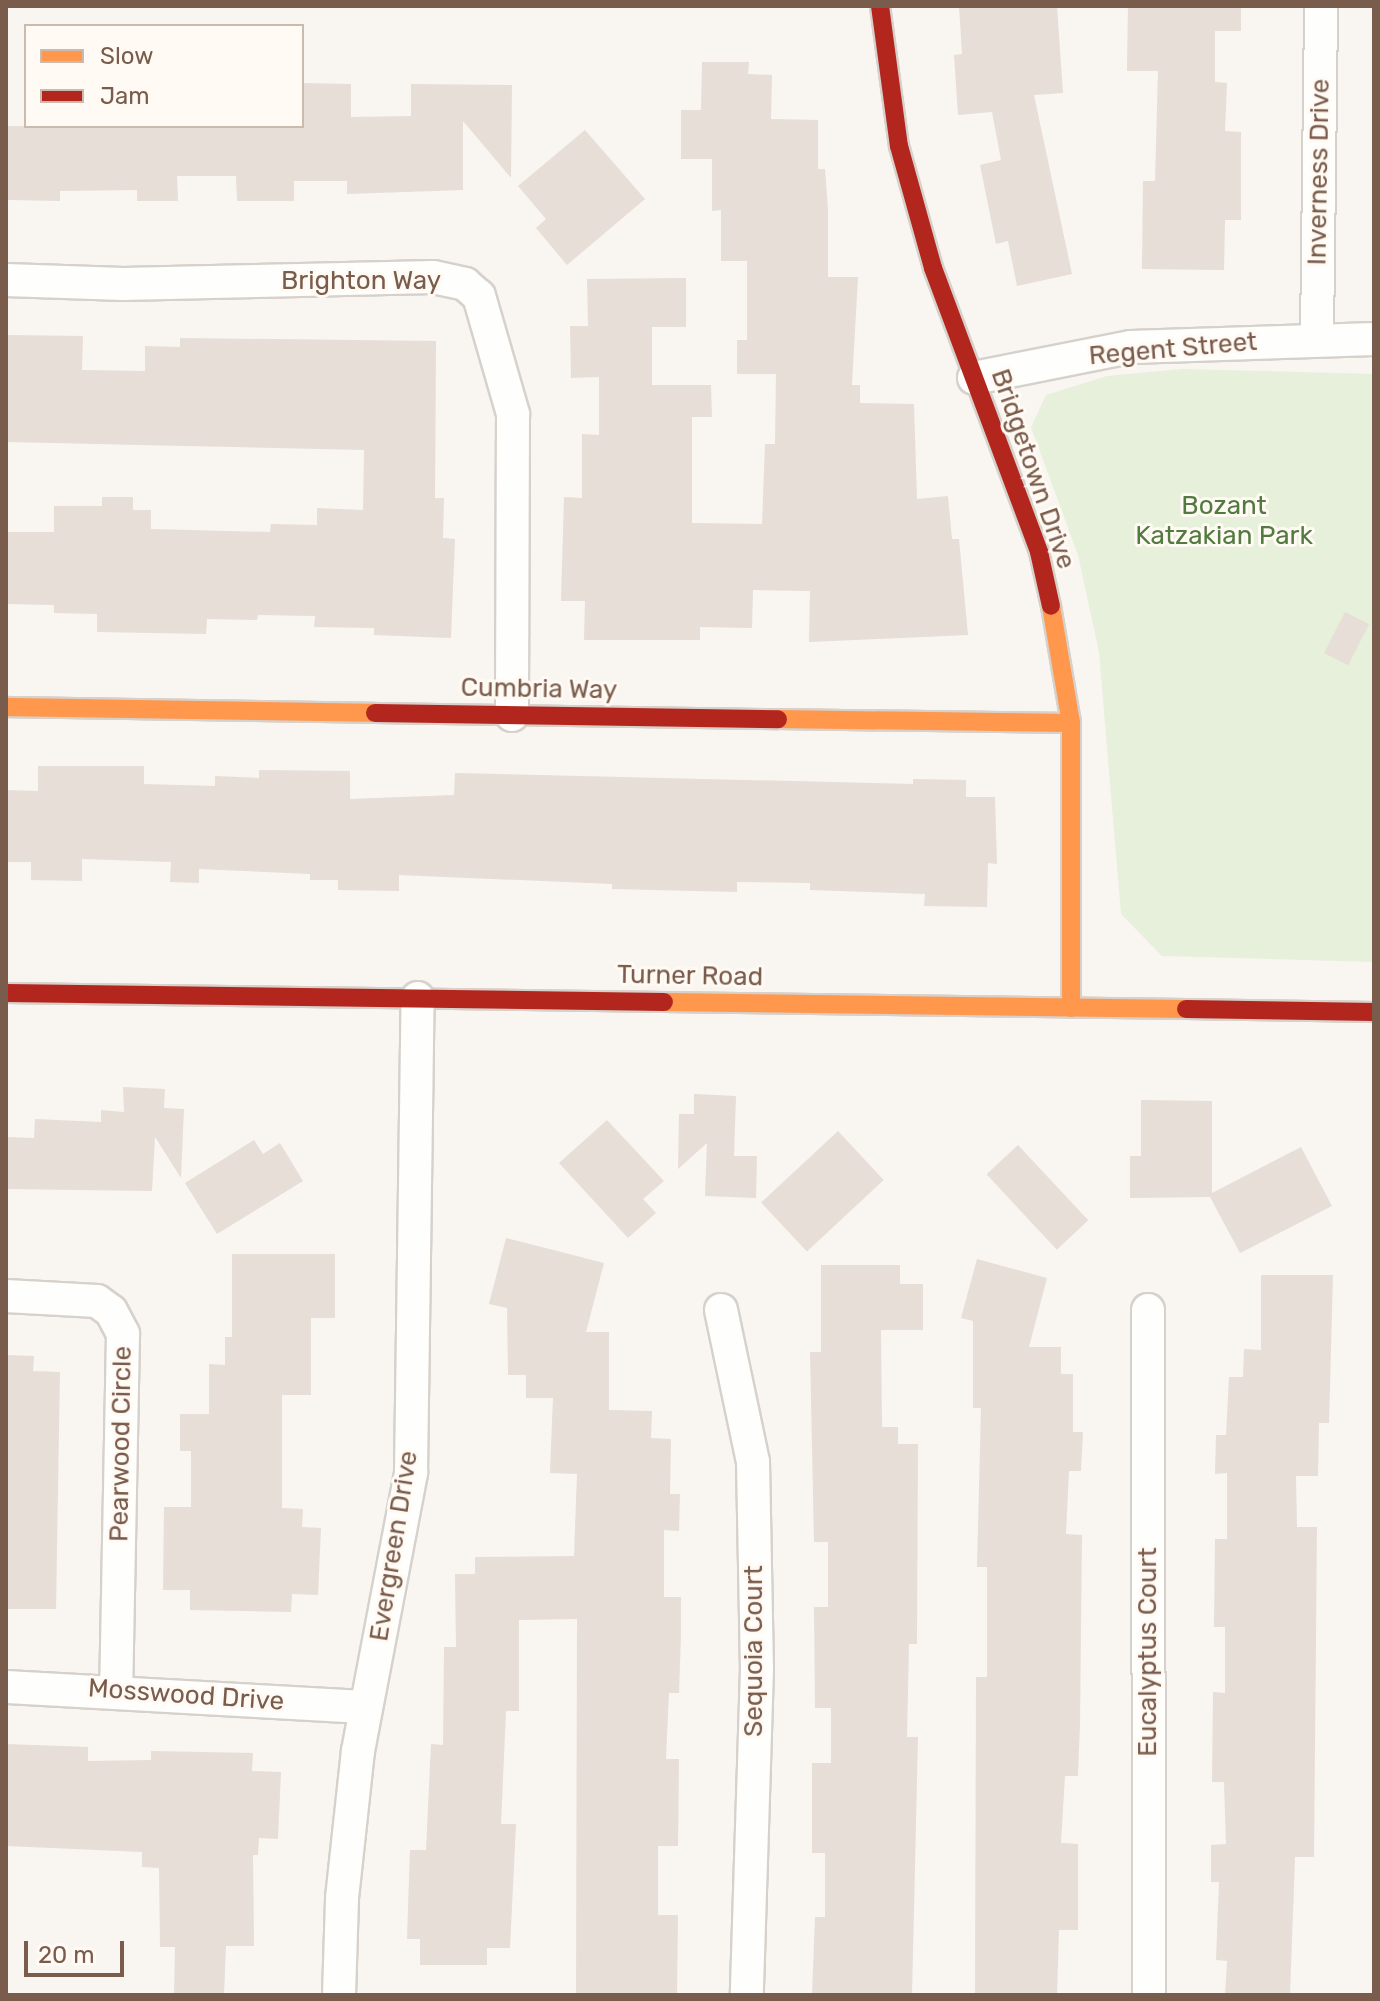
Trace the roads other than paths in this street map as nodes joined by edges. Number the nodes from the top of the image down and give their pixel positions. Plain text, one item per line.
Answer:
1 (880, 6) edge
2 (1321, 6) edge
3 (6, 280) edge
4 (1317, 337) junction
5 (1374, 339) edge
6 (974, 378) junction
7 (6, 707) edge
8 (512, 715) junction
9 (1071, 723) junction
10 (6, 993) edge
11 (418, 998) junction
12 (1071, 1008) junction
13 (1374, 1012) edge
14 (6, 1296) edge
15 (721, 1310) dead end
16 (1148, 1310) dead end
17 (6, 1687) edge
18 (116, 1689) junction
19 (365, 1707) junction
20 (339, 1995) edge
21 (747, 1995) edge
22 (1149, 1995) edge

1 - 6 street, Bridgetown Drive
2 - 4 street, Inverness Drive
3 - 8 street, Brighton Way
4 - 5 street, Regent Street
4 - 6 street, Regent Street
6 - 9 street, Bridgetown Drive
7 - 8 street, Cumbria Way
8 - 9 street, Cumbria Way
9 - 12 street, Bridgetown Drive
10 - 11 street, Turner Road
11 - 12 street, Turner Road
11 - 19 street, Evergreen Drive
12 - 13 street, Turner Road
14 - 18 street, Pearwood Circle
15 - 21 street, Sequoia Court
16 - 22 street, Eucalyptus Court
17 - 18 street, Mosswood Drive
18 - 19 street, Mosswood Drive
19 - 20 street, Evergreen Drive

